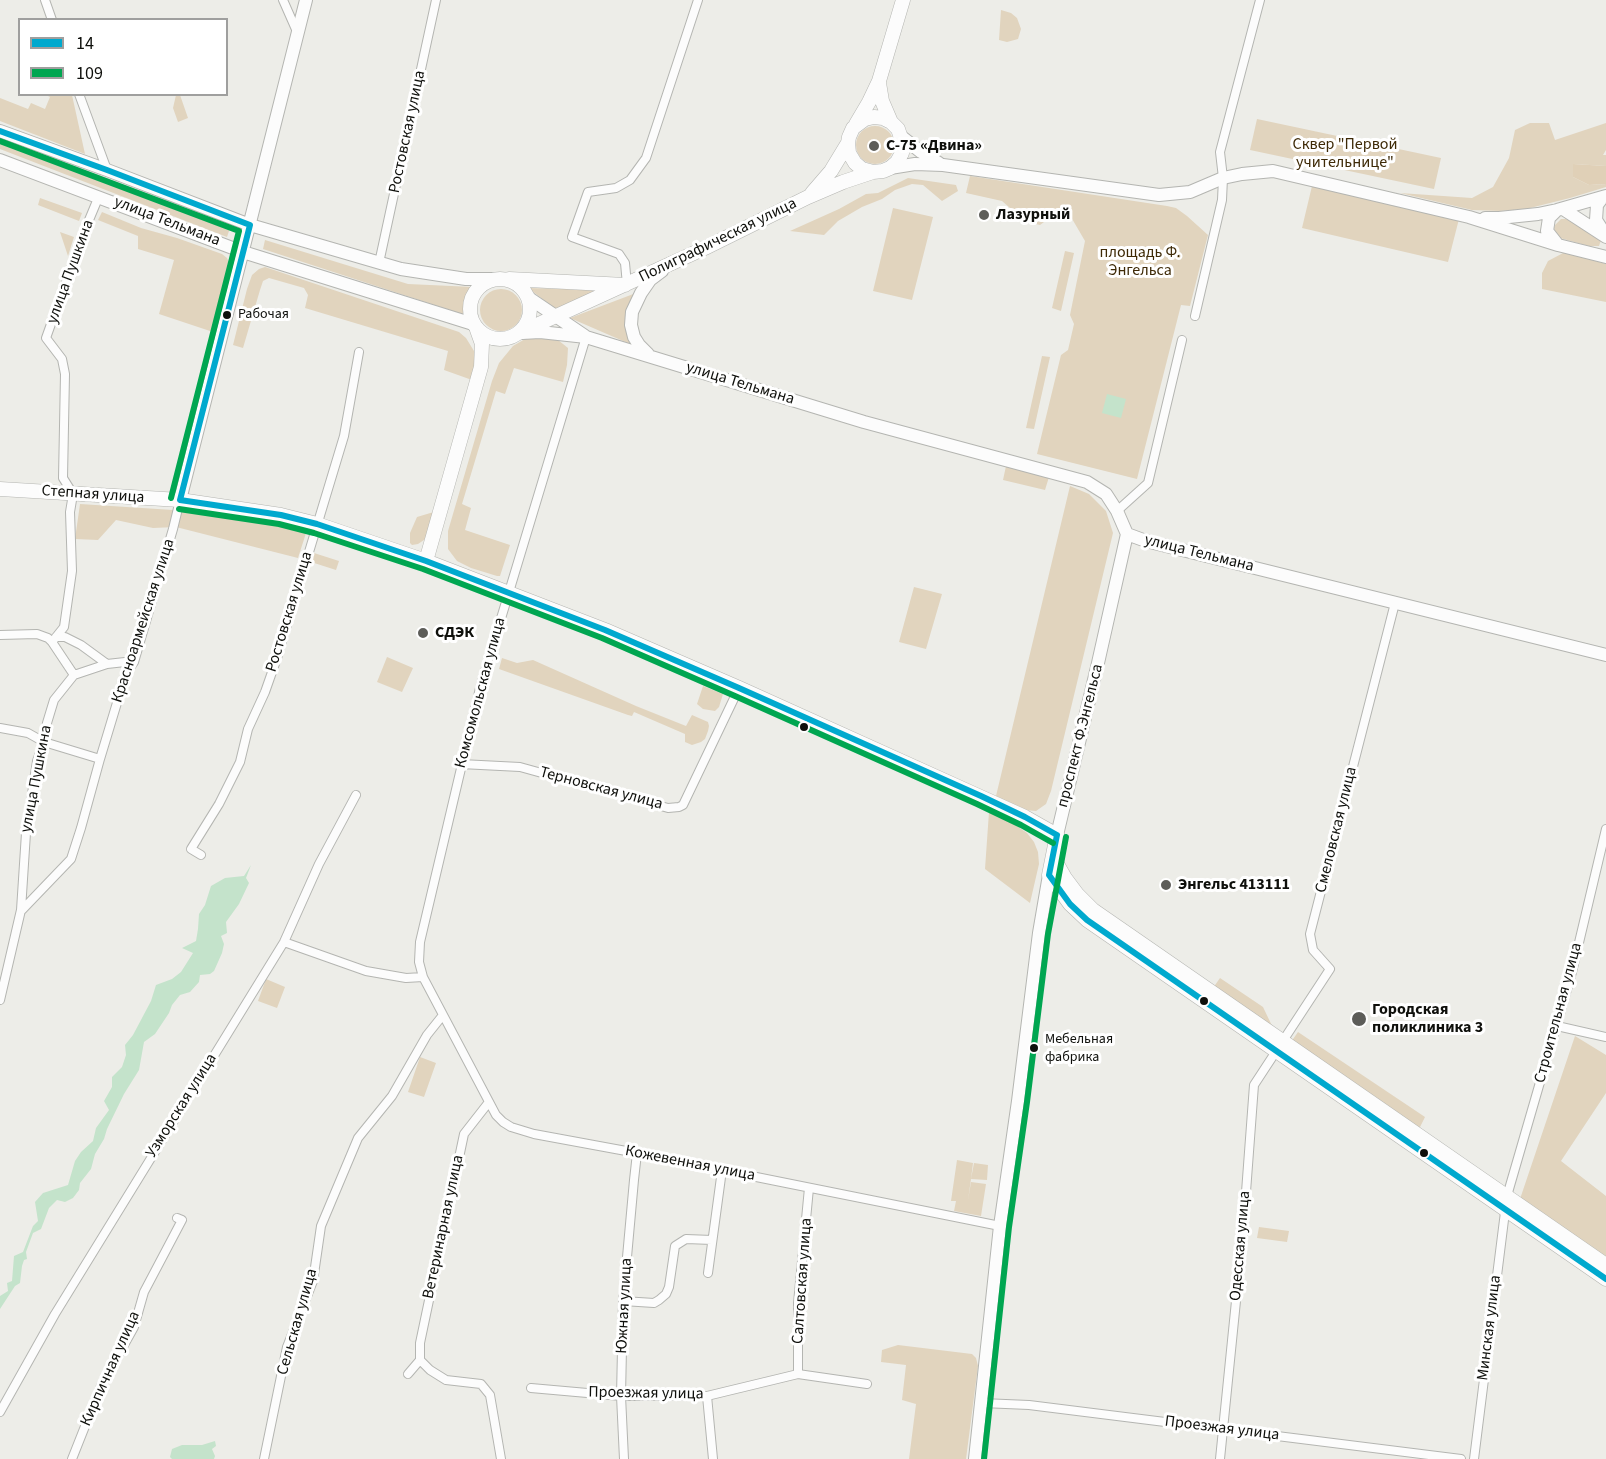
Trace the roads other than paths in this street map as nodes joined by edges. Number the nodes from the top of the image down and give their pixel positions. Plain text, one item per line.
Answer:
1 (45, 0) edge
2 (283, 0) edge
3 (306, 0) edge
4 (436, 0) edge
5 (698, 0) edge
6 (903, 0) edge
7 (1260, 0) edge
8 (51, 18) edge
9 (298, 35) junction
10 (879, 81) junction
11 (80, 96) edge
12 (891, 122) junction
13 (853, 128) junction
14 (0, 131) edge
15 (902, 137) junction
16 (848, 143) junction
17 (0, 160) edge
18 (943, 165) junction
19 (890, 168) junction
20 (107, 170) junction
21 (873, 172) junction
22 (1223, 178) junction
23 (99, 196) junction
24 (1604, 196) edge
25 (808, 197) junction
26 (1560, 209) junction
27 (1469, 217) junction
28 (250, 225) junction
29 (1606, 236) edge
30 (1557, 245) junction
31 (243, 252) junction
32 (1606, 257) edge
33 (379, 263) junction
34 (669, 265) junction
35 (499, 279) junction
36 (627, 285) junction
37 (529, 298) junction
38 (556, 316) junction
39 (1195, 316) dead end
40 (475, 327) junction
41 (519, 333) junction
42 (586, 337) junction
43 (1182, 339) dead end
44 (503, 340) junction
45 (359, 352) dead end
46 (649, 355) junction
47 (482, 367) junction
48 (0, 489) edge
49 (73, 494) junction
50 (180, 500) junction
51 (1117, 511) junction
52 (317, 524) junction
53 (1126, 534) junction
54 (426, 561) junction
55 (508, 593) junction
56 (1395, 603) junction
57 (0, 635) edge
58 (54, 640) junction
59 (1606, 655) edge
60 (107, 664) junction
61 (132, 665) junction
62 (74, 675) junction
63 (739, 688) junction
64 (0, 728) edge
65 (44, 742) junction
66 (100, 759) junction
67 (462, 764) junction
68 (356, 795) dead end
69 (1606, 829) edge
70 (1057, 835) junction
71 (201, 855) dead end
72 (1053, 857) junction
73 (1602, 864) edge
74 (1049, 875) junction
75 (21, 910) junction
76 (284, 942) junction
77 (423, 977) junction
78 (0, 999) edge
79 (443, 1015) junction
80 (1557, 1026) junction
81 (1606, 1037) edge
82 (1279, 1046) junction
83 (489, 1102) junction
84 (637, 1153) junction
85 (722, 1170) junction
86 (809, 1188) junction
87 (1506, 1203) junction
88 (177, 1218) dead end
89 (1000, 1226) junction
90 (712, 1240) junction
91 (1606, 1265) edge
92 (708, 1273) dead end
93 (1606, 1279) edge
94 (623, 1301) junction
95 (420, 1360) junction
96 (408, 1374) dead end
97 (798, 1374) junction
98 (867, 1384) dead end
99 (531, 1388) dead end
100 (621, 1396) junction
101 (707, 1396) junction
102 (982, 1403) junction
103 (0, 1412) edge
104 (1224, 1430) junction
105 (72, 1459) edge
106 (264, 1459) edge
107 (501, 1459) edge
108 (624, 1459) edge
109 (713, 1459) edge
110 (975, 1459) edge
111 (1220, 1459) edge
112 (1461, 1459) edge
113 (1474, 1459) edge

1 - 8 street
2 - 9 street
3 - 9 street, Красноармейская улица
4 - 33 street, Ростовская улица
5 - 36 street
6 - 10 main road, Полиграфическая улица
7 - 22 street
9 - 28 street, Красноармейская улица
10 - 12 main road, Полиграфическая улица
10 - 13 main road, Полиграфическая улица
11 - 20 street
12 - 13 main road
12 - 15 main road, Полиграфическая улица
13 - 16 main road, Полиграфическая улица
14 - 20 street, улица Тельмана
15 - 18 street
15 - 19 main road
16 - 21 main road
16 - 25 main road, Полиграфическая улица
17 - 23 street, улица Тельмана
18 - 19 street
18 - 22 street
19 - 21 main road, Полиграфическая улица
20 - 28 street, улица Тельмана
21 - 25 main road, Полиграфическая улица
22 - 27 street
22 - 39 street
23 - 31 street, улица Тельмана
23 - 49 street, улица Пушкина
24 - 26 street
24 - 29 street
25 - 34 main road, Полиграфическая улица
26 - 27 street
26 - 29 street
26 - 30 street
27 - 30 street
28 - 31 street, Красноармейская улица
28 - 33 street, улица Тельмана
30 - 32 street
31 - 40 street, улица Тельмана
31 - 50 street, Красноармейская улица
33 - 35 street, улица Тельмана
34 - 36 main road, Полиграфическая улица
34 - 46 street
35 - 36 main road, Полиграфическая улица
35 - 37 main road, улица Тельмана
35 - 40 main road
36 - 38 main road, Полиграфическая улица
37 - 38 street, улица Тельмана
37 - 41 main road
38 - 41 main road, Полиграфическая улица
38 - 42 street, улица Тельмана
40 - 44 main road, улица Тельмана
40 - 47 main road
41 - 42 street, улица Тельмана
41 - 44 main road, улица Тельмана
42 - 46 street, улица Тельмана
42 - 55 street, Комсомольская улица
43 - 51 street
44 - 47 main road
45 - 52 street, Ростовская улица
46 - 51 street, улица Тельмана
47 - 54 main road
48 - 49 main road, Степная улица
49 - 50 main road, Степная улица
49 - 58 street, улица Пушкина
50 - 52 main road, Степная улица
50 - 61 street, Красноармейская улица
51 - 53 street, улица Тельмана
52 - 54 main road, Степная улица
52 - 71 street, Ростовская улица
53 - 56 street, улица Тельмана
53 - 70 street, проспект Ф.Энгельса
54 - 55 main road, Степная улица
55 - 63 main road, Степная улица
55 - 67 street, Комсомольская улица
56 - 59 street, улица Тельмана
56 - 82 street, Смеловская улица
57 - 58 street
58 - 60 street
58 - 62 street
60 - 61 street
60 - 62 street
61 - 66 street, Красноармейская улица
62 - 65 street, улица Пушкина
63 - 67 street, Терновская улица
63 - 70 main road, Степная улица
64 - 65 street
65 - 66 street
65 - 75 street, улица Пушкина
66 - 75 street, Красноармейская улица
67 - 77 street, Комсомольская улица
68 - 76 street, Узморская улица
69 - 73 street, Строительная улица
70 - 72 main road, проспект Ф.Энгельса
72 - 74 main road, проспект Ф.Энгельса
72 - 82 main road
73 - 80 street, Строительная улица
74 - 82 main road
74 - 89 street, проспект Ф.Энгельса
75 - 78 street, улица Пушкина
76 - 77 street
76 - 103 street, Узморская улица
77 - 79 street, Комсомольская улица
79 - 83 street, Кожевенная улица
79 - 106 street, Сельская улица
80 - 81 street
80 - 87 street, Строительная улица
82 - 87 main road
82 - 104 street, Одесская улица
83 - 84 street, Кожевенная улица
83 - 95 street, Ветеринарная улица
84 - 85 street, Кожевенная улица
84 - 94 street, Южная улица
85 - 86 street, Кожевенная улица
85 - 90 street
86 - 89 street, Кожевенная улица
86 - 97 street, Салтовская улица
87 - 91 main road
87 - 93 main road
87 - 113 street, Минская улица
88 - 105 street, Кирпичная улица
89 - 102 street, проспект Ф.Энгельса
90 - 92 street
90 - 94 street
94 - 100 street, Южная улица
95 - 96 street
95 - 107 street
97 - 98 street, Проезжая улица
97 - 101 street, Проезжая улица
99 - 100 street, Проезжая улица
100 - 101 street, Проезжая улица
100 - 108 street, Южная улица
101 - 109 street
102 - 104 street, Проезжая улица
102 - 110 street, проспект Ф.Энгельса
104 - 111 street, Одесская улица
104 - 112 street, Проезжая улица

